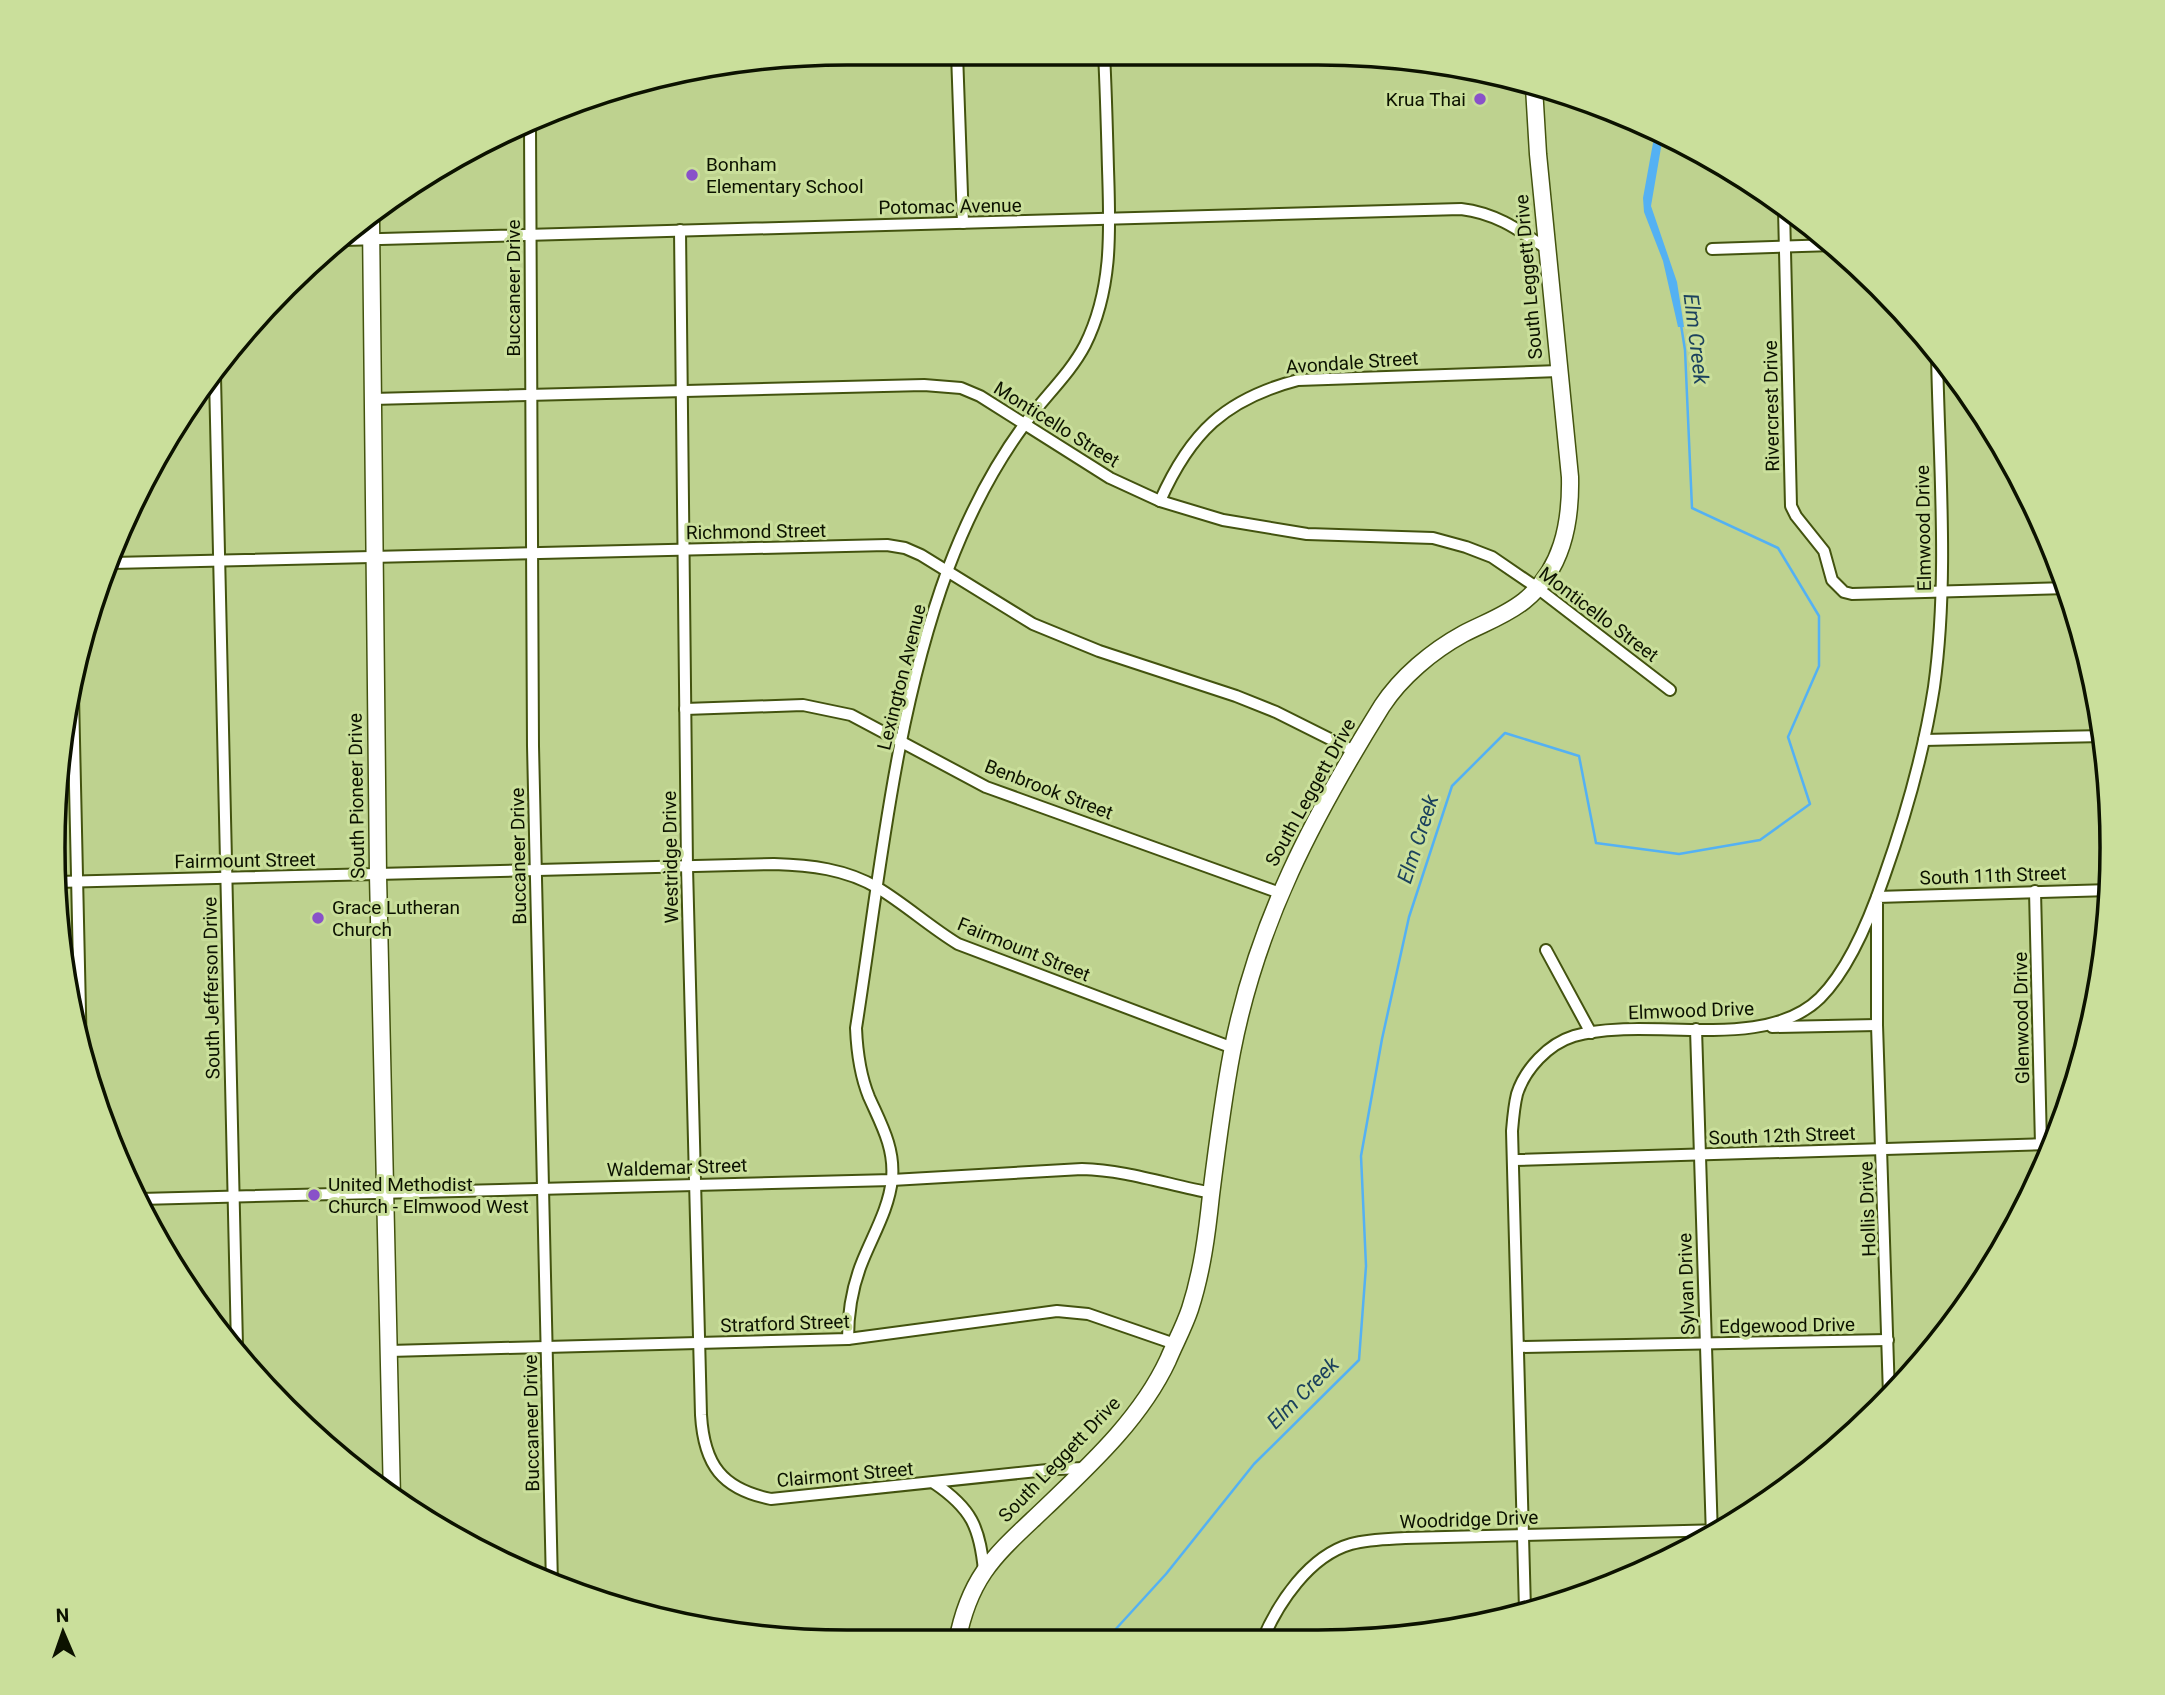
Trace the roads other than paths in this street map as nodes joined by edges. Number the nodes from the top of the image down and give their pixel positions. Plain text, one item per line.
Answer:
1 (957, 65) edge
2 (1104, 65) edge
3 (1535, 95) edge
4 (530, 132) edge
5 (1110, 219) junction
6 (1785, 220) edge
7 (963, 223) junction
8 (371, 227) edge
9 (680, 230) junction
10 (531, 236) junction
11 (355, 240) edge
12 (371, 240) junction
13 (1817, 245) edge
14 (1786, 246) junction
15 (1712, 248) dead end
16 (1547, 249) junction
17 (1937, 370) edge
18 (1559, 371) junction
19 (215, 387) edge
20 (683, 392) junction
21 (530, 395) junction
22 (372, 400) junction
23 (1024, 425) junction
24 (1160, 501) junction
25 (684, 550) junction
26 (532, 554) junction
27 (374, 559) junction
28 (219, 561) junction
29 (118, 563) edge
30 (947, 571) junction
31 (1536, 587) junction
32 (2056, 588) edge
33 (1942, 591) junction
34 (1670, 690) dead end
35 (685, 709) junction
36 (74, 730) edge
37 (2092, 736) edge
38 (1924, 740) junction
39 (902, 741) junction
40 (1354, 751) junction
41 (687, 867) junction
42 (536, 870) junction
43 (378, 875) junction
44 (226, 878) junction
45 (66, 882) edge
46 (77, 882) junction
47 (877, 887) junction
48 (2099, 890) edge
49 (2035, 891) junction
50 (1280, 893) junction
51 (1877, 897) junction
52 (1546, 950) dead end
53 (80, 998) edge
54 (1877, 1025) junction
55 (1753, 1027) junction
56 (1696, 1030) junction
57 (1591, 1033) junction
58 (1233, 1048) junction
59 (2046, 1135) edge
60 (2042, 1144) edge
61 (1882, 1150) junction
62 (1700, 1154) junction
63 (1514, 1160) junction
64 (892, 1180) junction
65 (695, 1184) junction
66 (544, 1188) junction
67 (385, 1192) junction
68 (1212, 1193) junction
69 (234, 1196) junction
70 (148, 1199) edge
71 (237, 1336) edge
72 (848, 1339) junction
73 (1888, 1339) junction
74 (700, 1344) junction
75 (1175, 1344) junction
76 (1706, 1344) junction
77 (547, 1347) junction
78 (1519, 1347) junction
79 (389, 1351) junction
80 (1889, 1382) edge
81 (1084, 1468) junction
82 (723, 1478) joint
83 (393, 1483) edge
84 (934, 1483) junction
85 (1715, 1521) edge
86 (1696, 1532) edge
87 (1524, 1535) junction
88 (984, 1571) junction
89 (552, 1572) edge
90 (1525, 1602) edge
91 (960, 1630) edge
92 (1267, 1630) edge

1 - 7 street
2 - 5 street, Lexington Avenue
3 - 16 street, South Leggett Drive
4 - 10 street, Buccaneer Drive
5 - 7 street, Potomac Avenue
5 - 16 street, Potomac Avenue
5 - 23 street, Lexington Avenue
6 - 14 street, Rivercrest Drive
7 - 9 street, Potomac Avenue
8 - 12 street, South Pioneer Drive
9 - 10 street, Potomac Avenue
9 - 20 street, Westridge Drive
10 - 12 street, Potomac Avenue
10 - 21 street, Buccaneer Drive
11 - 12 street, Potomac Avenue
12 - 22 street, South Pioneer Drive
13 - 14 street
14 - 15 street
14 - 33 street, Rivercrest Drive
16 - 18 street, South Leggett Drive
17 - 33 street, Elmwood Drive
18 - 24 street, Avondale Street
18 - 31 street, South Leggett Drive
19 - 28 street, South Jefferson Drive
20 - 21 street, Monticello Street
20 - 23 street, Monticello Street
20 - 25 street, Westridge Drive
21 - 22 street, Monticello Street
21 - 26 street, Buccaneer Drive
22 - 27 street, South Pioneer Drive
23 - 24 street, Monticello Street
23 - 30 street, Lexington Avenue
24 - 31 street, Monticello Street
25 - 26 street, Richmond Street
25 - 30 street, Richmond Street
25 - 35 street, Westridge Drive
26 - 27 street, Richmond Street
26 - 42 street, Buccaneer Drive
27 - 28 street, Richmond Street
27 - 43 street, South Pioneer Drive
28 - 29 street, Richmond Street
28 - 44 street, South Jefferson Drive
30 - 39 street, Lexington Avenue
30 - 40 street, Richmond Street
31 - 34 street, Monticello Street
31 - 40 street, South Leggett Drive
32 - 33 street
33 - 38 street, Elmwood Drive
35 - 39 street, Benbrook Street
35 - 41 street, Westridge Drive
36 - 46 street
37 - 38 street
38 - 51 street, Elmwood Drive
39 - 47 street, Lexington Avenue
39 - 50 street, Benbrook Street
40 - 50 street, South Leggett Drive
41 - 42 street, Fairmount Street
41 - 47 street, Fairmount Street
41 - 65 street, Westridge Drive
42 - 43 street, Fairmount Street
42 - 66 street, Buccaneer Drive
43 - 44 street, Fairmount Street
43 - 67 street, South Pioneer Drive
44 - 46 street, Fairmount Street
44 - 69 street, South Jefferson Drive
45 - 46 street, Fairmount Street
46 - 53 street
47 - 58 street, Fairmount Street
47 - 64 street, Lexington Avenue
48 - 49 street, South 11th Street
49 - 51 street, South 11th Street
49 - 59 street, Glenwood Drive
50 - 58 street, South Leggett Drive
51 - 54 street, Hollis Drive
51 - 55 street, Elmwood Drive
52 - 57 street
54 - 55 street
54 - 61 street, Hollis Drive
55 - 56 street, Elmwood Drive
56 - 57 street, Elmwood Drive
56 - 62 street, Sylvan Drive
57 - 63 street, Elmwood Drive
58 - 68 street, South Leggett Drive
60 - 61 street, South 12th Street
61 - 62 street, South 12th Street
61 - 73 street, Hollis Drive
62 - 63 street, South 12th Street
62 - 76 street, Sylvan Drive
63 - 78 street, Elmwood Drive
64 - 65 street, Waldemar Street
64 - 68 street, Waldemar Street
64 - 72 street, Lexington Avenue
65 - 66 street, Waldemar Street
65 - 74 street, Westridge Drive
66 - 67 street, Waldemar Street
66 - 77 street, Buccaneer Drive
67 - 69 street, Waldemar Street
67 - 79 street, South Pioneer Drive
68 - 75 street, South Leggett Drive
69 - 70 street, Waldemar Street
69 - 71 street, South Jefferson Drive
72 - 74 street, Stratford Street
72 - 75 street, Stratford Street
73 - 76 street, Edgewood Drive
73 - 80 street, Hollis Drive
74 - 77 street, Stratford Street
74 - 82 street, Westridge Drive
75 - 81 street, South Leggett Drive
76 - 78 street, Edgewood Drive
76 - 85 street, Sylvan Drive
77 - 79 street, Stratford Street
77 - 89 street, Buccaneer Drive
78 - 87 street, Elmwood Drive
79 - 83 street, South Pioneer Drive
81 - 84 street, Clairmont Street
81 - 88 street, South Leggett Drive
82 - 84 street, Clairmont Street
84 - 88 street, Clairmont Street
86 - 87 street, Woodridge Drive
87 - 90 street, Elmwood Drive
87 - 92 street, Woodridge Drive
88 - 91 street, South Leggett Drive

